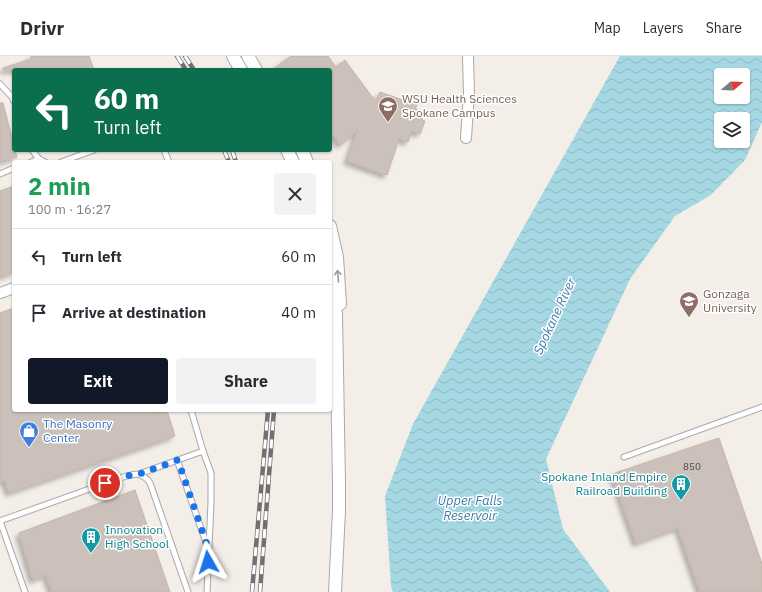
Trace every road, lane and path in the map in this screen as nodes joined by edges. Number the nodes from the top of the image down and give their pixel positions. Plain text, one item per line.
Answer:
1 (233, 56) edge
2 (248, 56) edge
3 (468, 56) edge
4 (240, 68) edge
5 (255, 68) edge
6 (0, 84) edge
7 (12, 97) edge
8 (466, 138) dead end
9 (34, 152) edge
10 (88, 152) edge
11 (39, 159) edge
12 (66, 160) edge
13 (12, 169) edge
14 (0, 174) edge
15 (332, 235) edge
16 (12, 289) edge
17 (0, 293) edge
18 (332, 294) edge
19 (336, 314) junction
20 (762, 407) edge
21 (192, 412) edge
22 (204, 451) junction
23 (624, 457) dead end
24 (178, 460) junction
25 (139, 474) junction
26 (0, 521) edge
27 (209, 551) junction
28 (25, 592) edge
29 (188, 592) edge
30 (207, 592) edge
31 (334, 592) edge

1 - 4 street
2 - 5 street
3 - 8 street
6 - 7 lane
9 - 11 lane
10 - 12 lane
13 - 14 lane
19 -> 15 street
16 - 17 street
18 - 19 street
19 - 31 street
20 - 23 lane
21 - 22 lane
22 - 24 lane
22 - 27 lane
24 - 25 lane
24 - 27 lane
25 - 26 lane
25 - 29 lane
26 - 28 lane
27 - 30 lane

